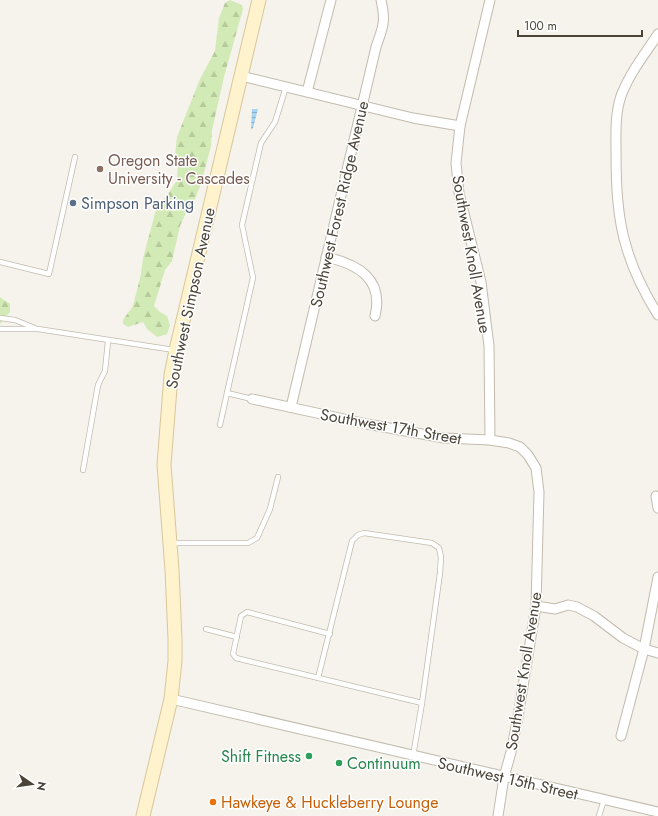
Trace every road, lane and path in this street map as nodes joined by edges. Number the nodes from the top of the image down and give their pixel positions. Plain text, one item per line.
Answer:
1 (259, 0) edge
2 (331, 0) edge
3 (381, 0) edge
4 (490, 0) edge
5 (658, 34) edge
6 (241, 76) junction
7 (286, 87) junction
8 (307, 92) junction
9 (363, 106) junction
10 (460, 126) junction
11 (75, 157) dead end
12 (326, 257) junction
13 (0, 262) edge
14 (658, 315) edge
15 (375, 316) dead end
16 (0, 318) edge
17 (0, 329) edge
18 (38, 330) junction
19 (108, 341) junction
20 (176, 350) junction
21 (227, 393) junction
22 (252, 399) joint
23 (291, 407) junction
24 (220, 425) dead end
25 (490, 440) junction
26 (528, 455) joint
27 (83, 470) dead end
28 (278, 477) dead end
29 (656, 496) dead end
30 (658, 508) edge
31 (169, 543) junction
32 (658, 577) edge
33 (536, 606) junction
34 (206, 629) dead end
35 (330, 634) junction
36 (237, 637) junction
37 (644, 649) junction
38 (658, 653) edge
39 (318, 678) junction
40 (171, 699) junction
41 (422, 703) junction
42 (621, 736) dead end
43 (413, 756) junction
44 (504, 777) junction
45 (604, 800) junction
46 (658, 812) edge
47 (143, 815) edge
48 (498, 816) edge
49 (599, 816) edge

1 - 6 street, Southwest Simpson Avenue
2 - 8 street
3 - 9 street, Southwest Forest Ridge Avenue
4 - 10 street, Southwest Knoll Avenue
5 - 14 street
6 - 7 street
6 - 20 street, Southwest Simpson Avenue
7 - 8 street
7 - 21 lane
8 - 9 street
9 - 10 street
9 - 12 street, Southwest Forest Ridge Avenue
10 - 25 street, Southwest Knoll Avenue
11 - 13 lane
12 - 15 street
12 - 23 street, Southwest Forest Ridge Avenue
16 - 18 lane
17 - 18 lane
18 - 19 lane
19 - 20 lane
19 - 27 lane
20 - 31 street, Southwest Simpson Avenue
21 - 22 lane
21 - 24 lane
22 - 23 street, Southwest 17th Street
23 - 25 street, Southwest 17th Street
25 - 26 street, Southwest 17th Street
26 - 33 street, Southwest Knoll Avenue
28 - 31 lane
29 - 30 street
31 - 40 street, Southwest Simpson Avenue
32 - 37 street
33 - 37 street
33 - 44 street, Southwest Knoll Avenue
34 - 36 lane
35 - 36 lane
35 - 39 lane
35 - 41 lane
36 - 39 lane
37 - 38 street
37 - 42 street
39 - 41 lane
40 - 43 street, Southwest 15th Street
40 - 47 street, Southwest Simpson Avenue
41 - 43 lane
43 - 44 street, Southwest 15th Street
44 - 45 street, Southwest 15th Street
44 - 48 street, Southwest Knoll Avenue
45 - 46 street, Southwest 15th Street
45 - 49 lane

